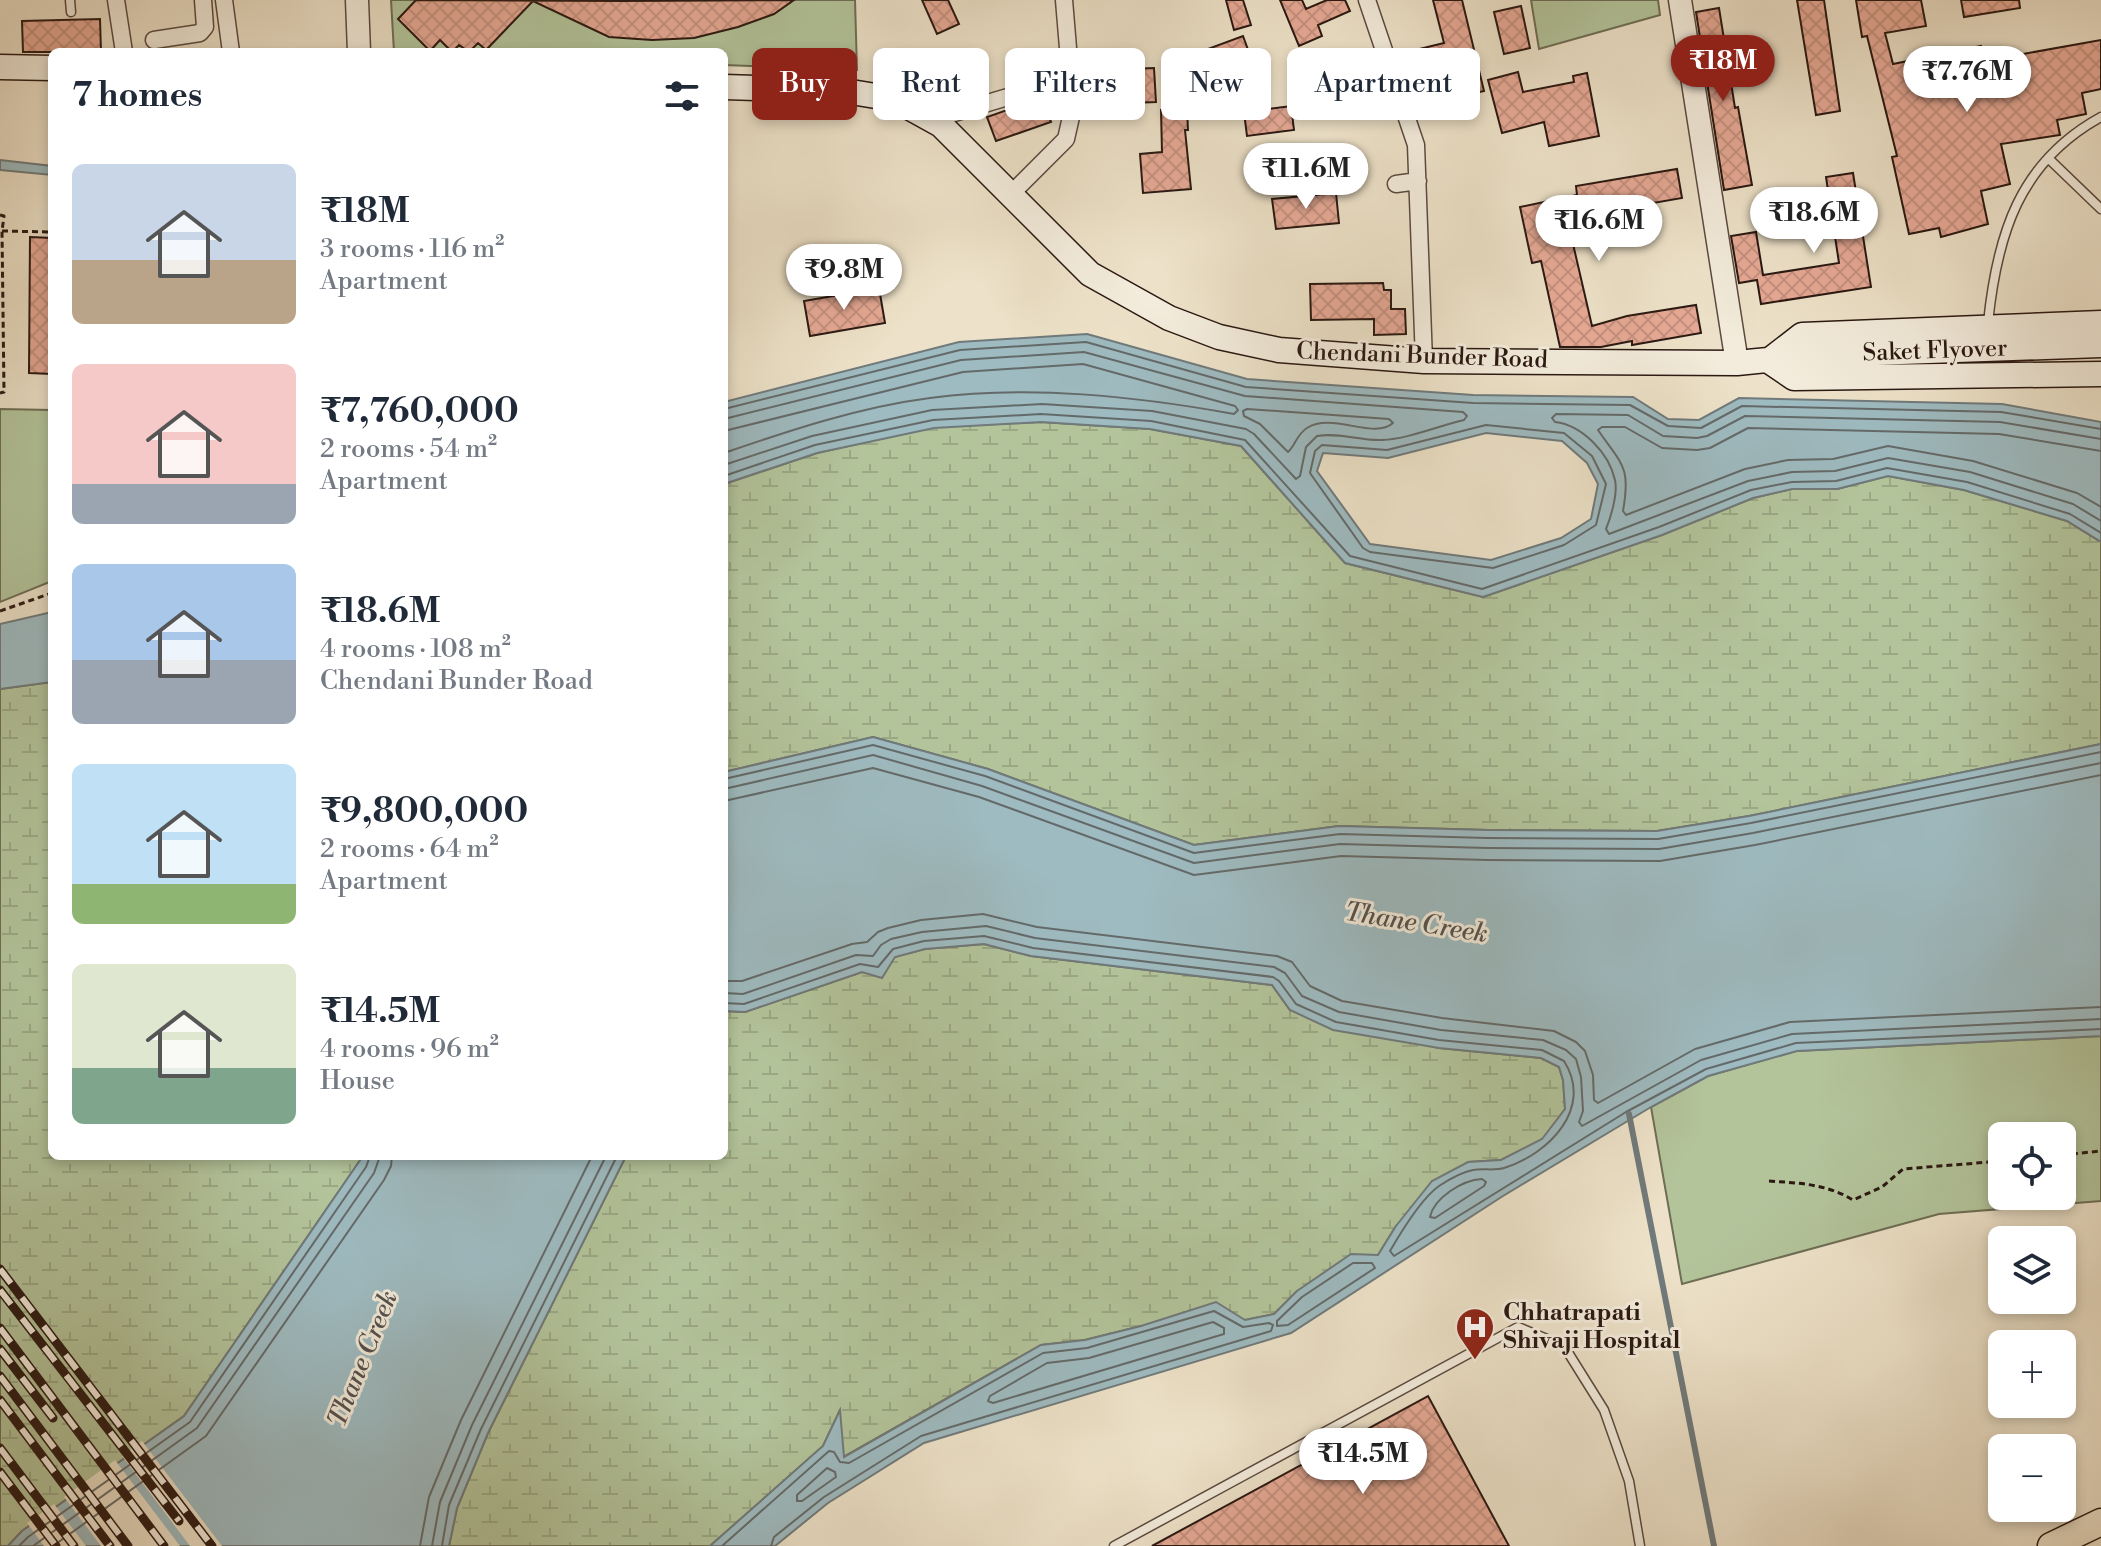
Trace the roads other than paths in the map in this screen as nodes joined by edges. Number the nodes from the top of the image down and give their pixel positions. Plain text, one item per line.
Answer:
1 (70, 0) edge
2 (116, 0) edge
3 (203, 0) edge
4 (224, 0) edge
5 (357, 0) edge
6 (1064, 0) edge
7 (1367, 0) edge
8 (1680, 0) edge
9 (71, 12) dead end
10 (154, 40) dead end
11 (123, 48) edge
12 (230, 48) edge
13 (359, 48) edge
14 (1068, 48) edge
15 (0, 67) edge
16 (48, 68) edge
17 (728, 87) edge
18 (873, 96) edge
19 (2101, 117) edge
20 (931, 120) edge
21 (1070, 120) edge
22 (2048, 158) junction
23 (1418, 181) junction
24 (1396, 184) dead end
25 (1010, 195) junction
26 (2101, 209) edge
27 (2101, 323) edge
28 (1988, 327) junction
29 (2101, 345) edge
30 (1424, 361) junction
31 (1769, 361) junction
32 (1737, 363) junction
33 (2101, 374) edge
34 (2101, 1522) edge
35 (1114, 1546) edge
36 (1640, 1546) edge
37 (2051, 1546) edge

1 - 9 lane
2 - 11 street
3 - 10 street
4 - 12 street
5 - 13 street
6 - 14 street
7 - 23 street
8 - 32 street
15 - 16 main road
17 - 18 main road, Chendani Bunder Road
19 - 22 lane
20 - 25 main road, Chendani Bunder Road
21 - 25 street
22 - 26 lane
22 - 28 lane
23 - 24 street
23 - 30 street
25 - 30 main road, Chendani Bunder Road
27 - 28 main road
28 - 31 main road
29 - 31 main road, Saket Flyover
30 - 32 main road, Chendani Bunder Road
31 - 32 main road, Chendani Bunder Road
31 - 33 main road
34 - 37 main road
35 - 36 lane

